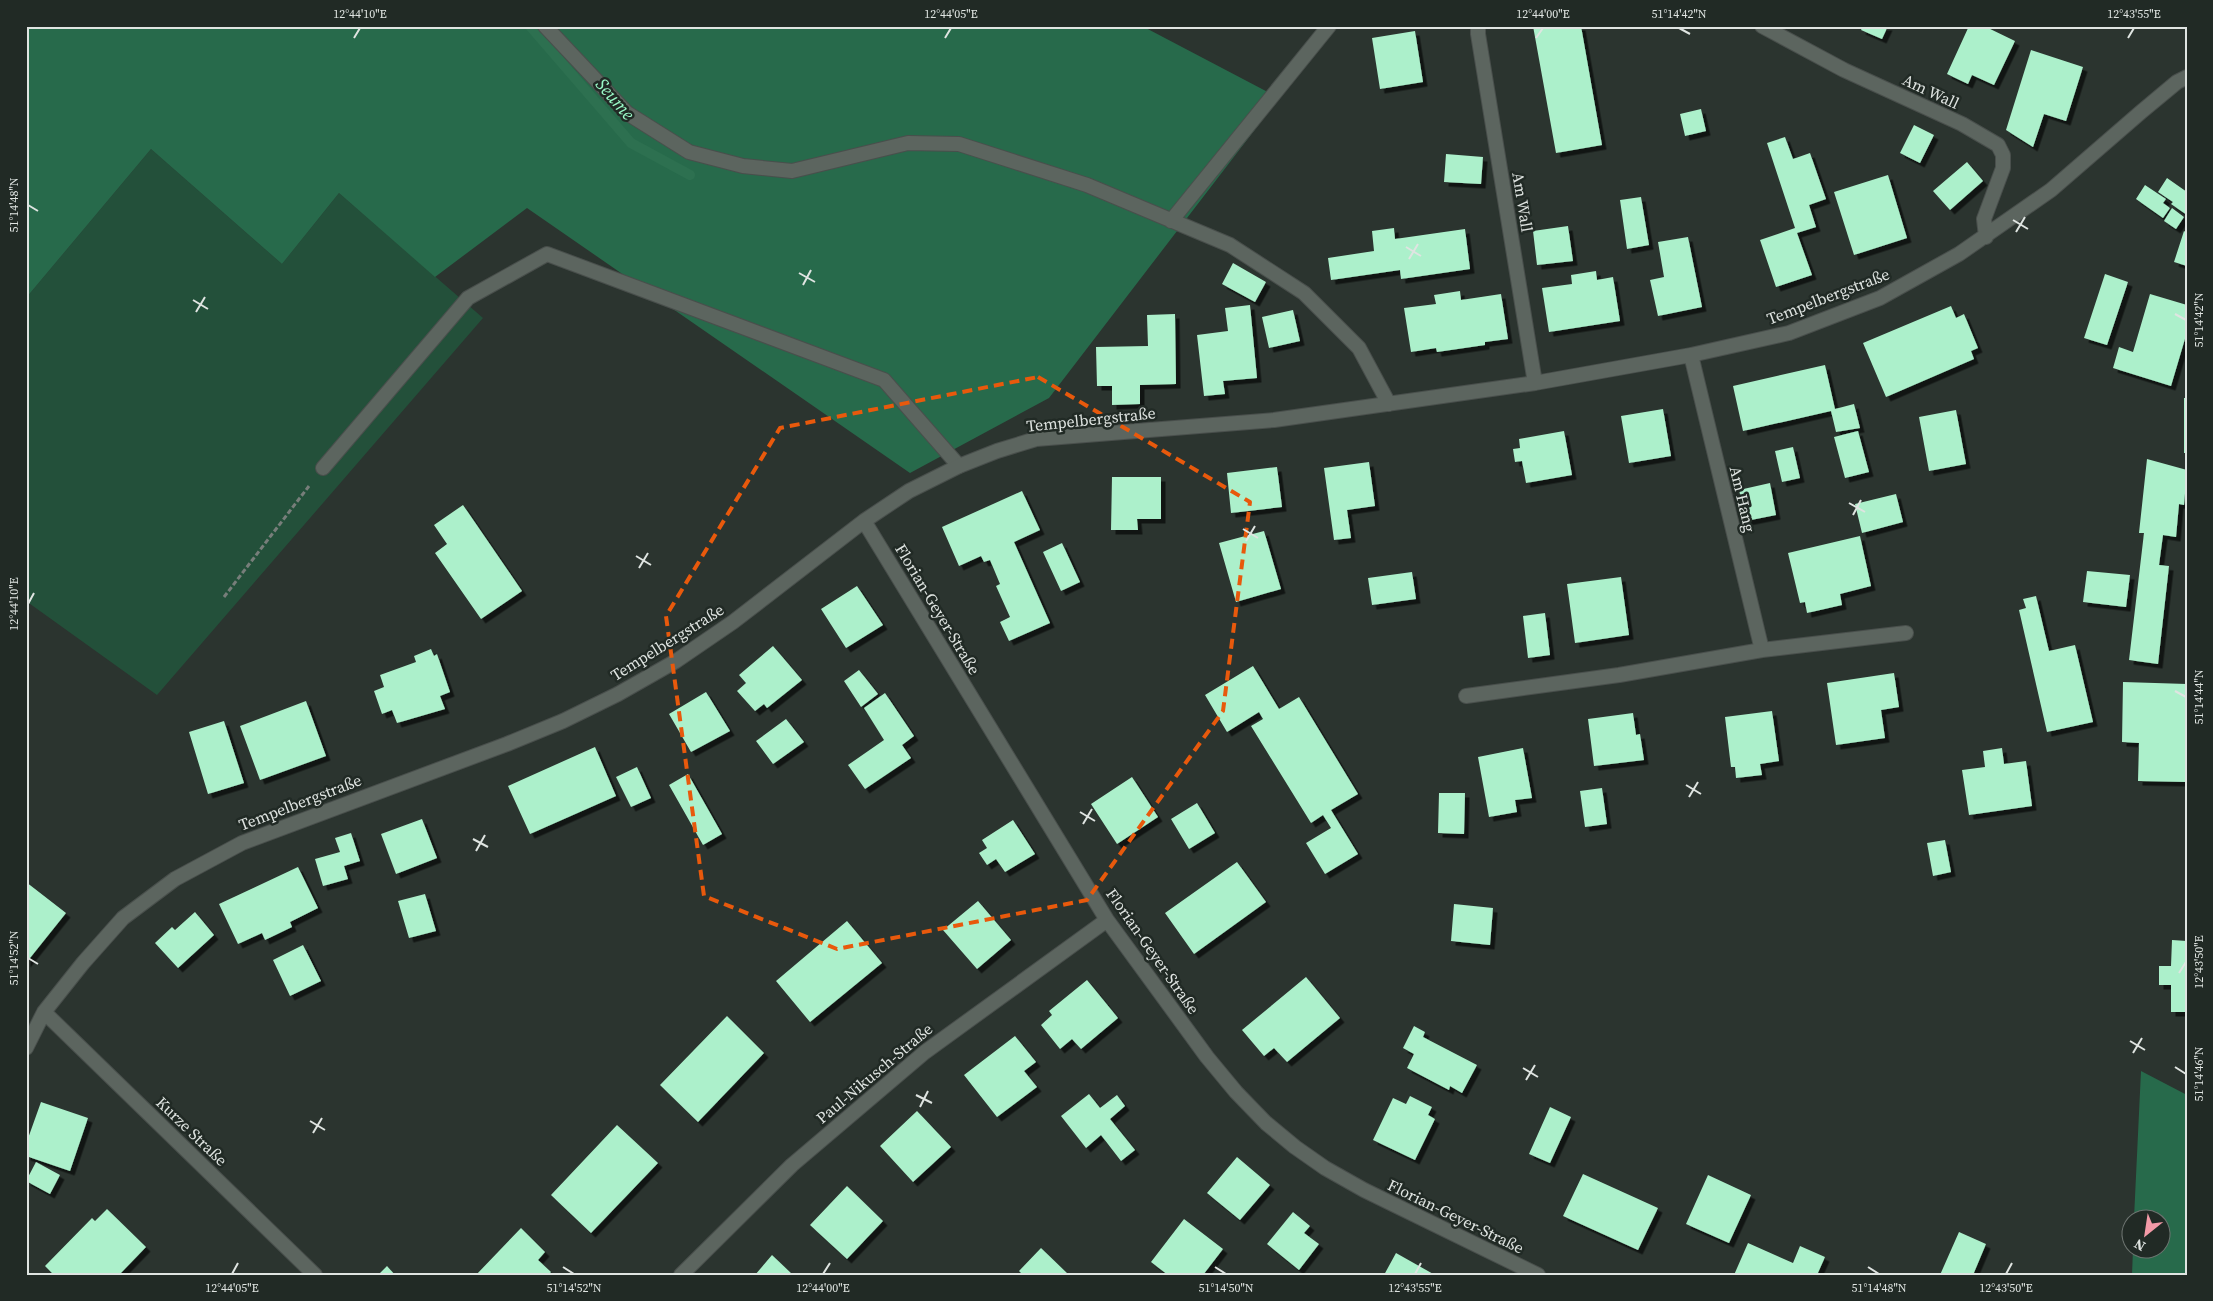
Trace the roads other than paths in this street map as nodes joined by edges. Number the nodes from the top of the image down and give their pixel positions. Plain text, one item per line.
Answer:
1 (545, 26) edge
2 (1329, 26) edge
3 (1478, 26) edge
4 (1762, 26) edge
5 (2187, 78) edge
6 (1171, 220) junction
7 (1986, 237) junction
8 (1691, 355) junction
9 (1535, 383) junction
10 (1388, 404) junction
11 (959, 466) junction
12 (322, 468) road end
13 (864, 521) junction
14 (1906, 633) dead end
15 (1762, 650) junction
16 (1466, 696) dead end
17 (1107, 920) junction
18 (44, 1012) junction
19 (26, 1048) edge
20 (1518, 1271) edge
21 (315, 1275) edge
22 (681, 1275) edge
23 (1538, 1275) edge

1 - 6 street
2 - 6 street
3 - 9 street, Am Wall
4 - 7 street, Am Wall
5 - 7 street, Tempelbergstraße
6 - 10 street
7 - 8 street, Tempelbergstraße
8 - 9 street, Tempelbergstraße
8 - 15 street, Am Hang
9 - 10 street, Tempelbergstraße
10 - 11 street, Tempelbergstraße
11 - 12 street
11 - 13 street, Tempelbergstraße
13 - 17 street, Florian-Geyer-Straße
13 - 18 street, Tempelbergstraße
14 - 15 street
15 - 16 street
17 - 20 street, Florian-Geyer-Straße
17 - 22 street, Paul-Nikusch-Straße
18 - 19 street, Tempelbergstraße
18 - 21 street, Kurze Straße
20 - 23 street, Florian-Geyer-Straße

